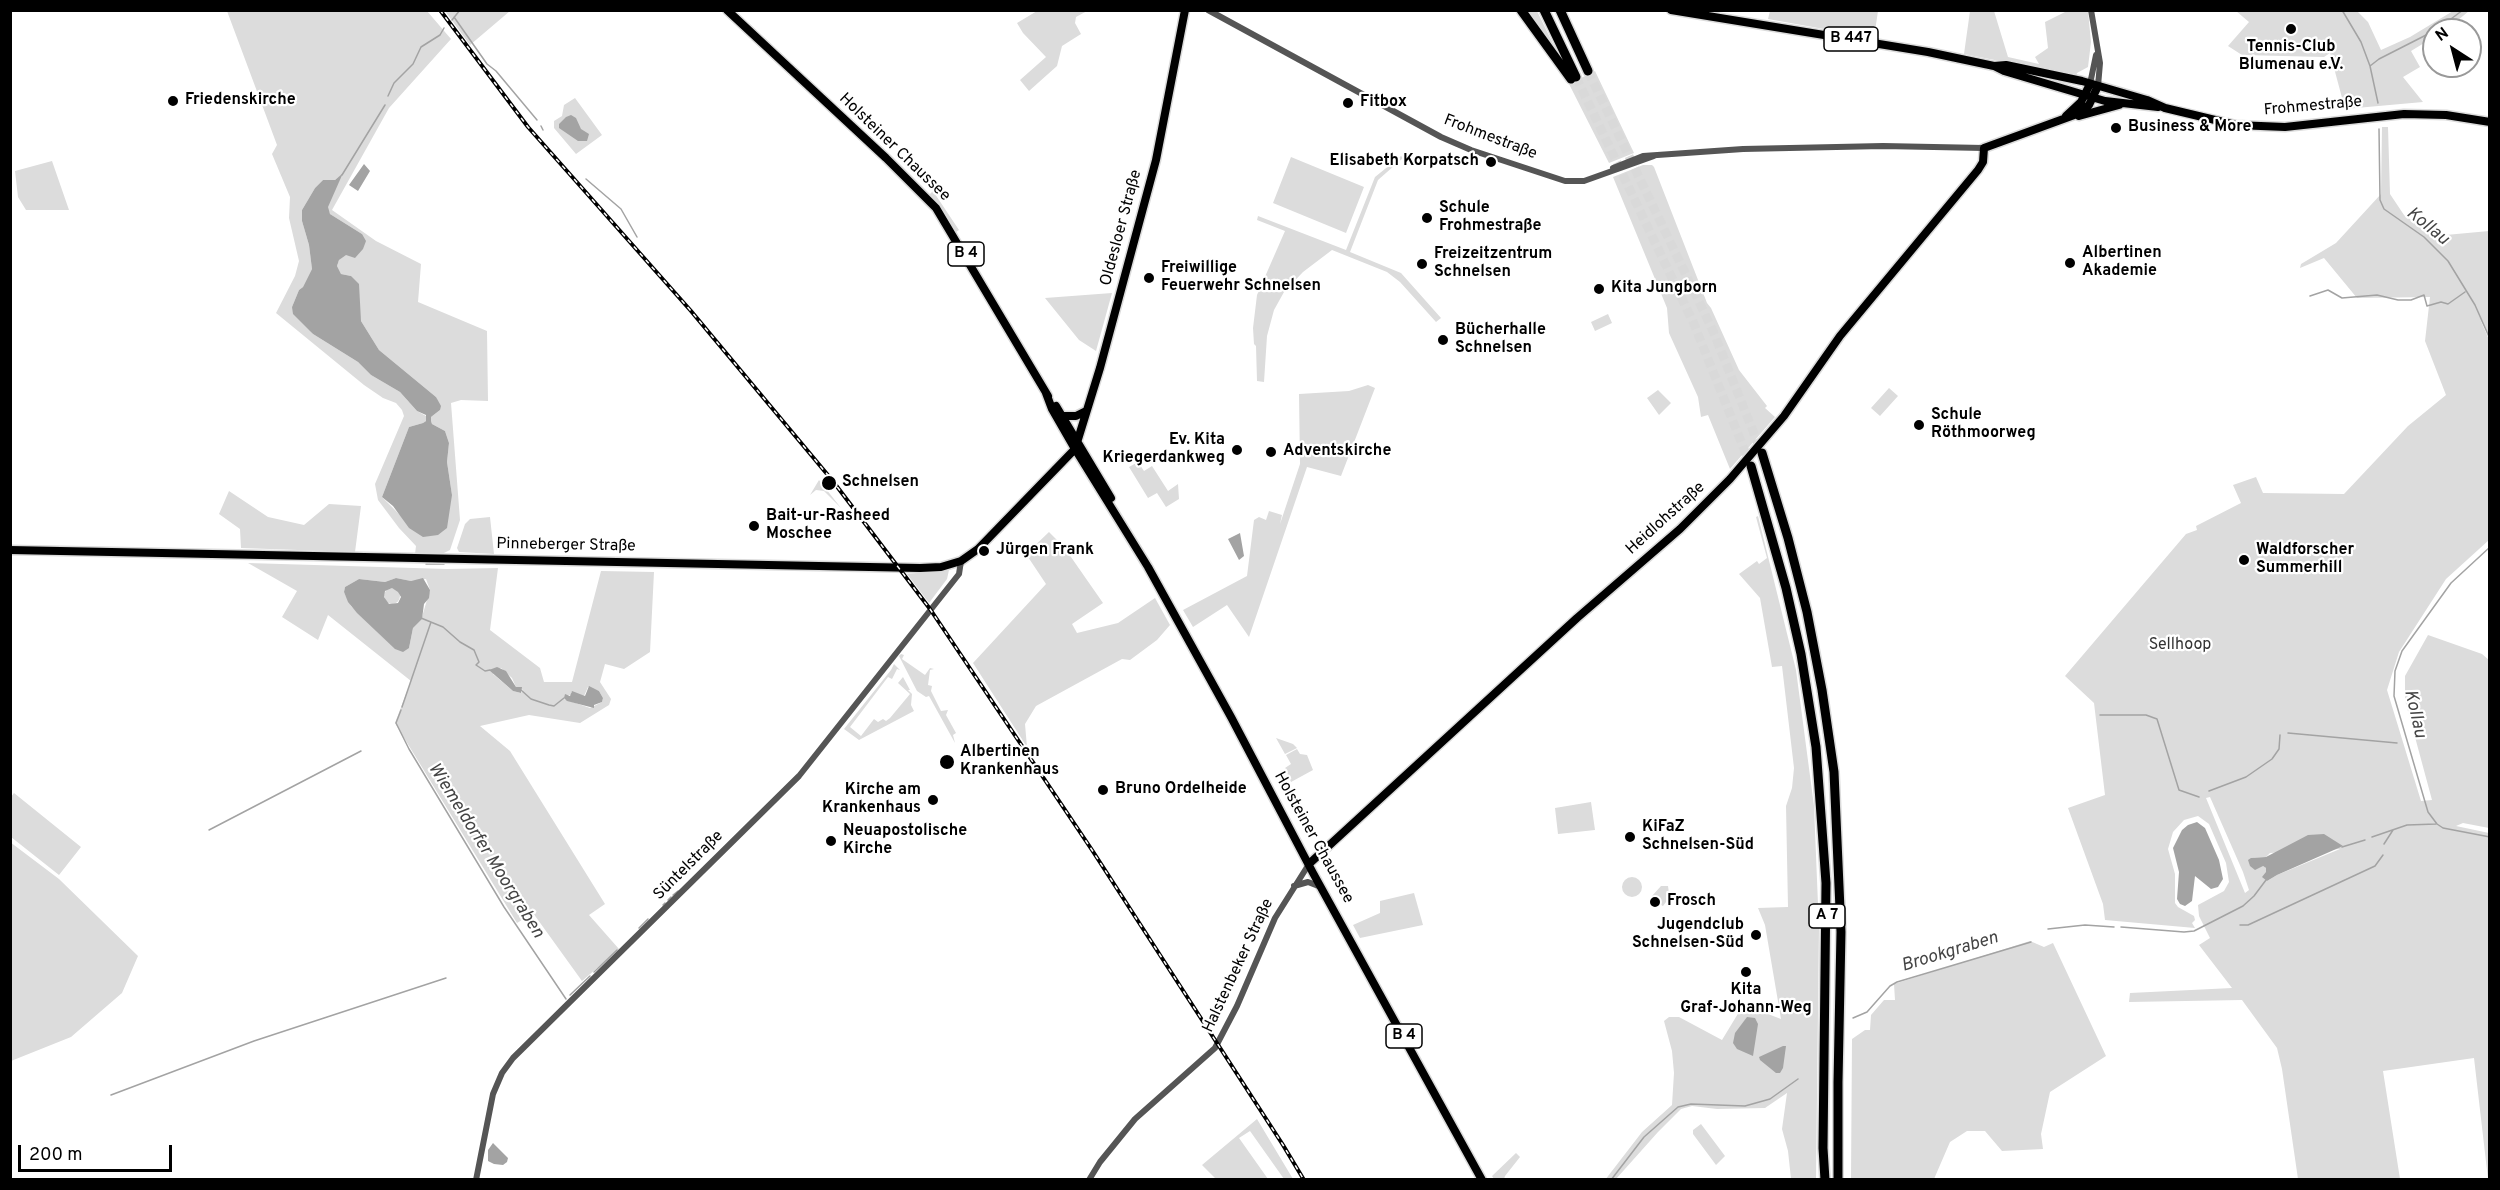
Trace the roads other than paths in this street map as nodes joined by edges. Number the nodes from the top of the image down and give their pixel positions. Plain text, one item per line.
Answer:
1 (727, 10) edge
2 (1185, 10) edge
3 (1208, 10) edge
4 (1521, 10) edge
5 (1544, 10) edge
6 (1560, 10) edge
7 (1671, 10) edge
8 (1694, 10) edge
9 (2091, 10) edge
10 (1707, 15) junction
11 (1994, 66) junction
12 (1588, 71) tunnel mouth
13 (2094, 85) junction
14 (2089, 96) junction
15 (2122, 104) junction
16 (2164, 108) junction
17 (2070, 118) junction
18 (2057, 122) junction
19 (2490, 122) edge
20 (1984, 148) junction
21 (1046, 393) junction
22 (1086, 411) junction
23 (1063, 416) junction
24 (1076, 445) junction
25 (1761, 453) tunnel mouth
26 (1750, 466) tunnel mouth
27 (1058, 469) junction
28 (1086, 469) junction
29 (1116, 513) junction
30 (10, 550) edge
31 (957, 562) junction
32 (1310, 863) junction
33 (1294, 887) junction
34 (1322, 888) junction
35 (476, 1179) edge
36 (1089, 1179) edge
37 (1482, 1179) edge
38 (1825, 1179) edge
39 (1838, 1179) edge

1 - 21 main road, Holsteiner Chaussee / B 4
2 - 22 main road, Oldesloer Straße
3 - 20 street, Frohmestraße
4 - 5 highway
6 - 12 highway
7 - 10 main road, B 447
8 - 10 main road, B 447
9 - 13 street
10 - 11 main road, B 447
11 - 13 main road, B 447
11 - 14 main road, B 447
13 - 14 main road, Frohmestraße
13 - 16 main road, Frohmestraße / B 447
14 - 15 main road, Frohmestraße / B 447
14 - 17 main road, Frohmestraße
14 - 18 main road, Frohmestraße
15 - 16 main road, Frohmestraße / B 447
15 - 17 main road
16 - 19 main road, Frohmestraße / B 447
17 - 18 main road, Frohmestraße
18 - 20 main road, Frohmestraße
20 - 32 main road, Heidlohstraße
21 - 23 main road, Holsteiner Chaussee / B 4
21 - 24 main road, Holsteiner Chaussee / B 4
22 - 23 main road
22 - 24 main road, Oldesloer Straße
23 - 24 main road, Holsteiner Chaussee / B 4
24 - 27 main road
24 - 28 main road, Holsteiner Chaussee / B 4
24 - 29 main road, Holsteiner Chaussee / B 4
25 - 39 highway, A 7
26 - 38 highway, A 7
27 - 28 main road
27 - 31 main road
28 - 29 main road, Holsteiner Chaussee / B 4
29 - 32 main road, Holsteiner Chaussee / B 4
30 - 31 main road, Pinneberger Straße
31 - 35 street, Süntelstraße
32 - 33 street, Halstenbeker Straße
32 - 34 main road, Holsteiner Chaussee / B 4
33 - 34 street
33 - 36 street, Halstenbeker Straße
34 - 37 main road, Holsteiner Chaussee / B 4

